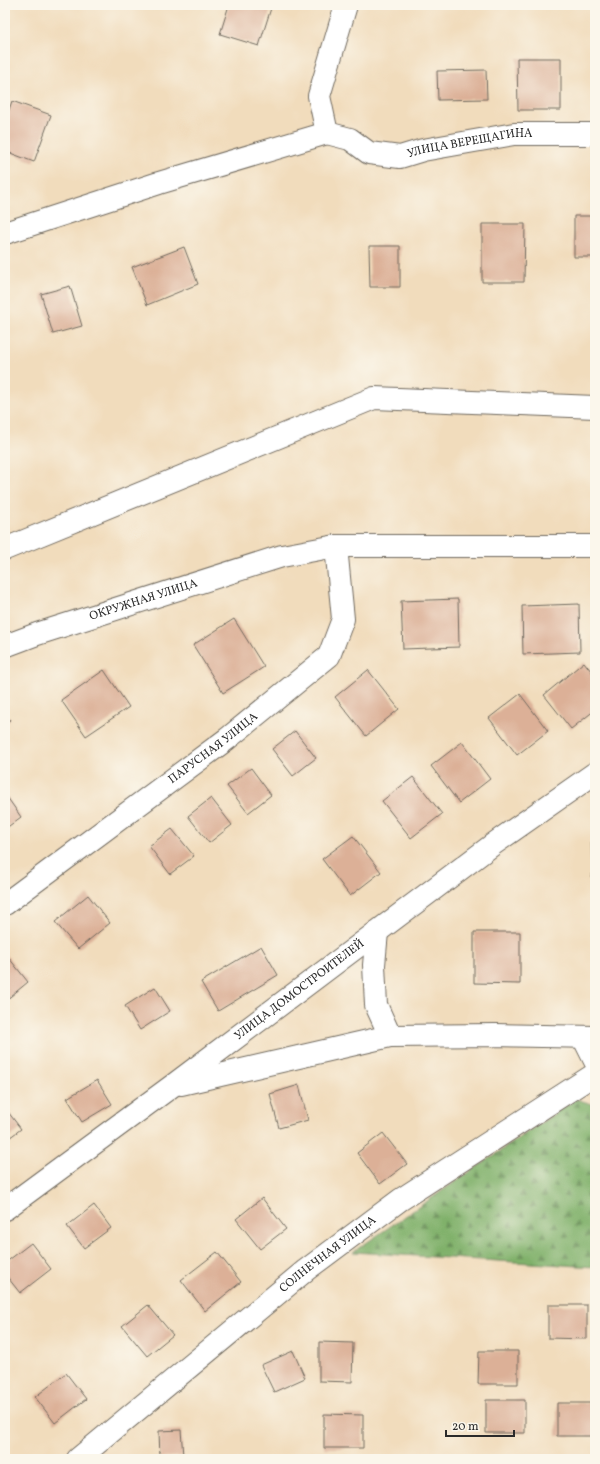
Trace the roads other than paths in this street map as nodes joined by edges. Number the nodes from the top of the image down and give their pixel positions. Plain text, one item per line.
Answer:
1 (346, 5) edge
2 (327, 133) junction
3 (595, 134) edge
4 (5, 232) edge
5 (595, 407) edge
6 (336, 546) junction
7 (595, 546) edge
8 (5, 549) edge
9 (5, 646) edge
10 (595, 773) edge
11 (5, 904) edge
12 (377, 932) junction
13 (390, 1036) junction
14 (589, 1037) edge
15 (595, 1061) edge
16 (595, 1074) edge
17 (172, 1086) junction
18 (5, 1209) edge
19 (78, 1459) edge

1 - 2 street
2 - 3 street, УЛИЦА ВЕРЕЩАГИНА
2 - 4 street
5 - 8 street
6 - 7 street, ОКРУЖНАЯ УЛИЦА
6 - 9 street, ОКРУЖНАЯ УЛИЦА
6 - 11 street, ПАРУСНАЯ УЛИЦА
10 - 12 street, УЛИЦА ДОМОСТРОИТЕЛЕЙ
12 - 13 street
12 - 17 street, УЛИЦА ДОМОСТРОИТЕЛЕЙ
13 - 14 street
13 - 17 street
14 - 15 street
16 - 19 street, СОЛНЕЧНАЯ УЛИЦА
17 - 18 street, УЛИЦА ДОМОСТРОИТЕЛЕЙ

